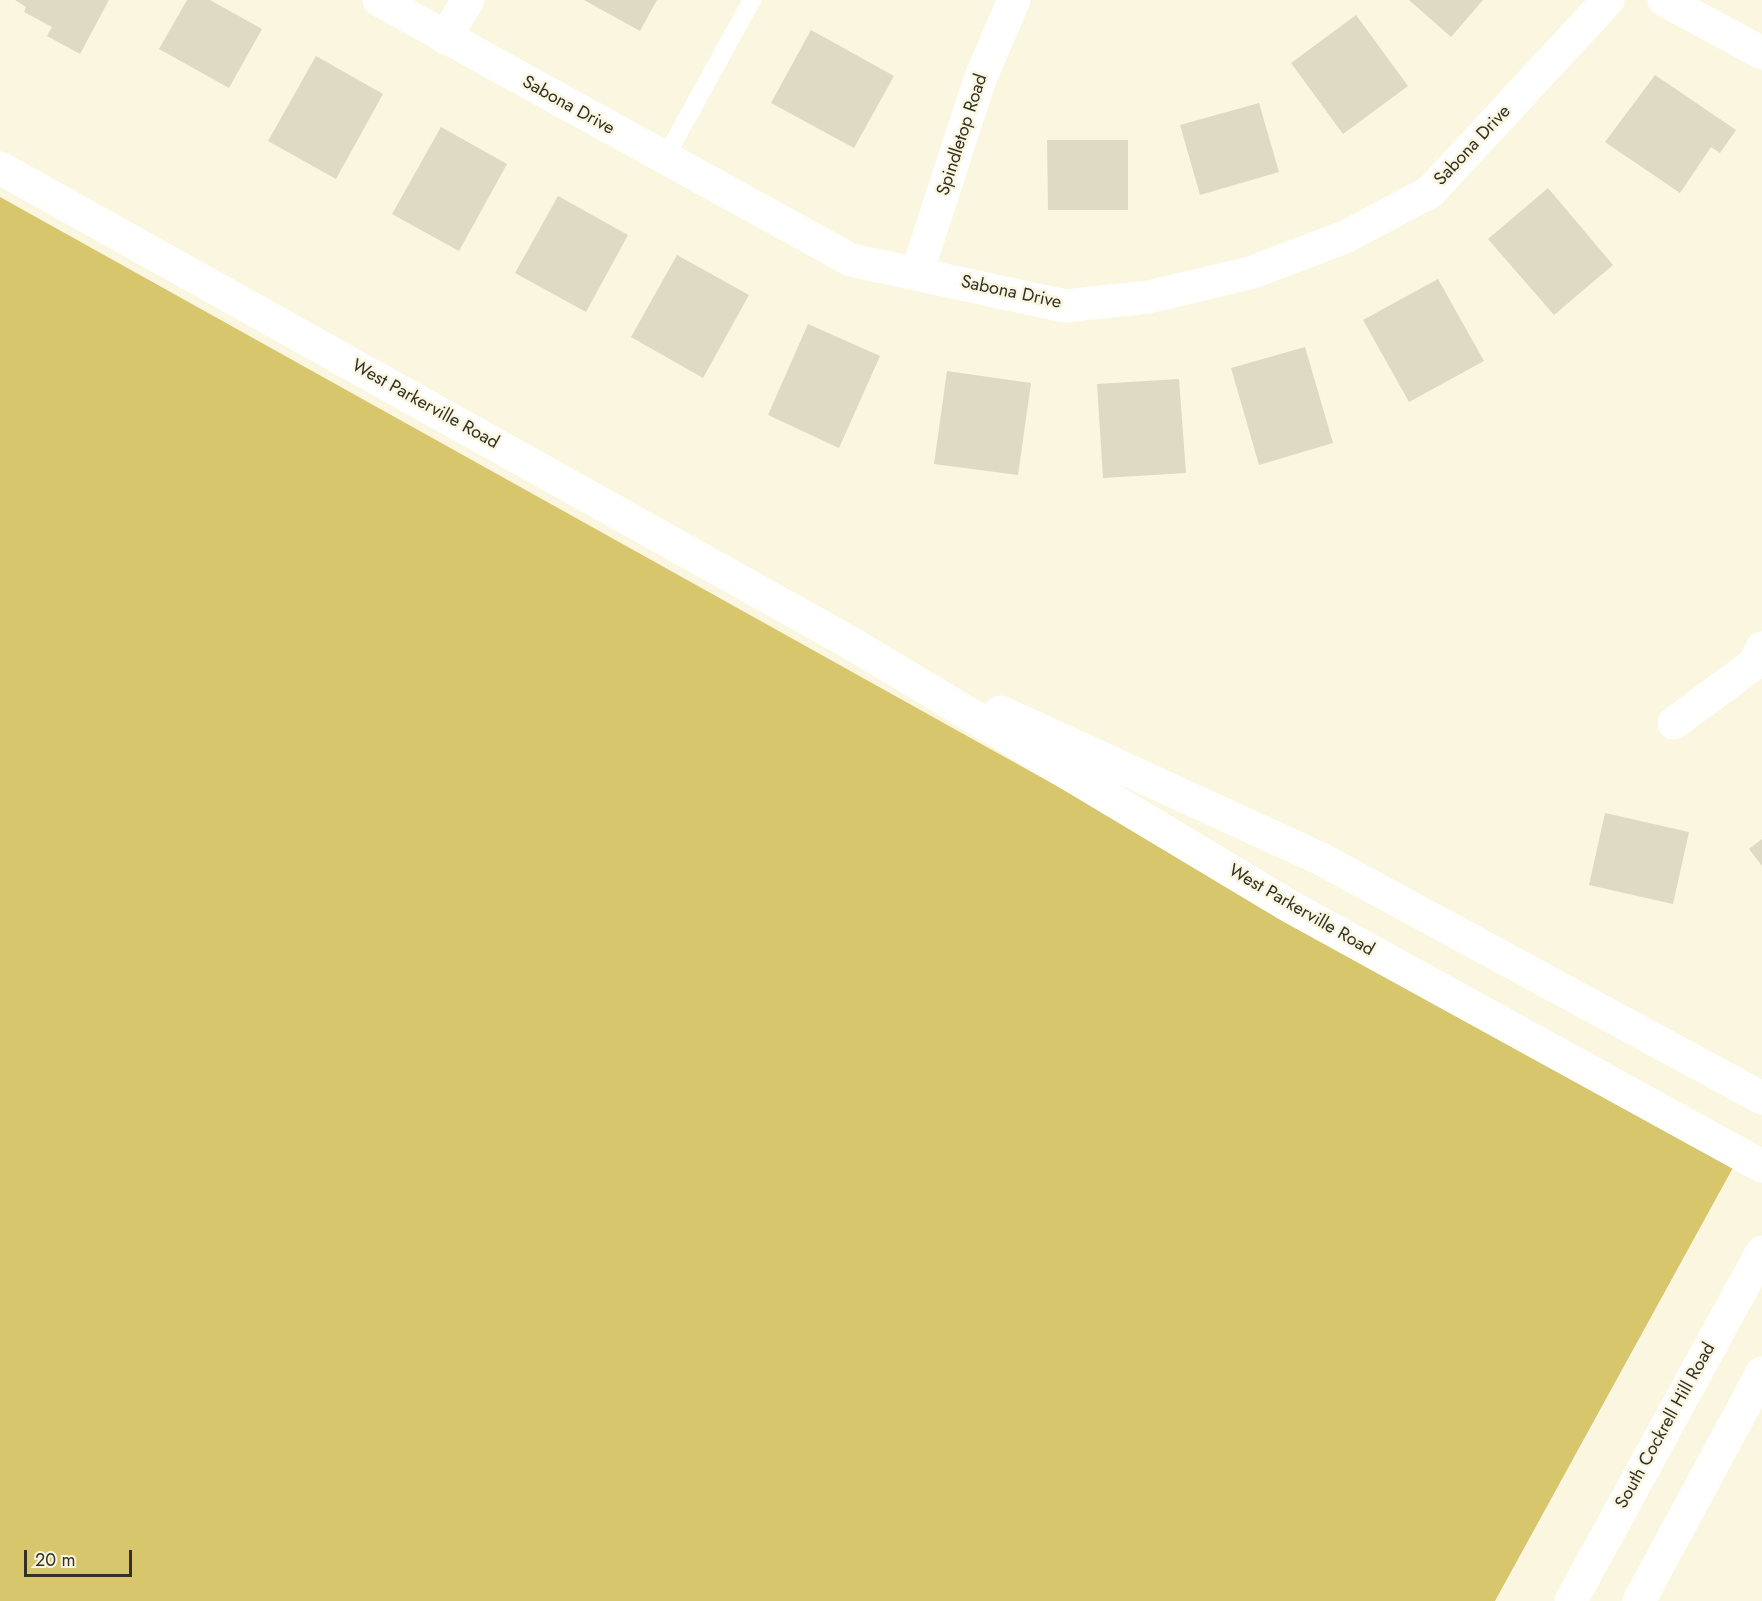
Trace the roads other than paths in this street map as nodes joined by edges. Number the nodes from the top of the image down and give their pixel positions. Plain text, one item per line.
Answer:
1 (379, 0) edge
2 (468, 0) edge
3 (752, 0) edge
4 (1014, 0) edge
5 (1608, 0) edge
6 (1664, 0) edge
7 (445, 38) junction
8 (1762, 52) edge
9 (664, 158) junction
10 (0, 168) edge
11 (917, 273) junction
12 (849, 642) junction
13 (1762, 648) edge
14 (1674, 723) dead end
15 (1762, 1098) edge
16 (1762, 1166) edge
17 (1762, 1252) edge
18 (1762, 1373) edge
19 (1571, 1601) edge
20 (1639, 1601) edge

1 - 7 street, Sabona Drive
2 - 7 street
3 - 9 lane
4 - 11 street, Spindletop Road
5 - 11 street, Sabona Drive
6 - 8 street
7 - 9 street, Sabona Drive
9 - 11 street, Sabona Drive
10 - 12 street, West Parkerville Road
12 - 15 street, West Parkerville Road
12 - 16 street, West Parkerville Road
13 - 14 street
17 - 19 street, South Cockrell Hill Road
18 - 20 street

